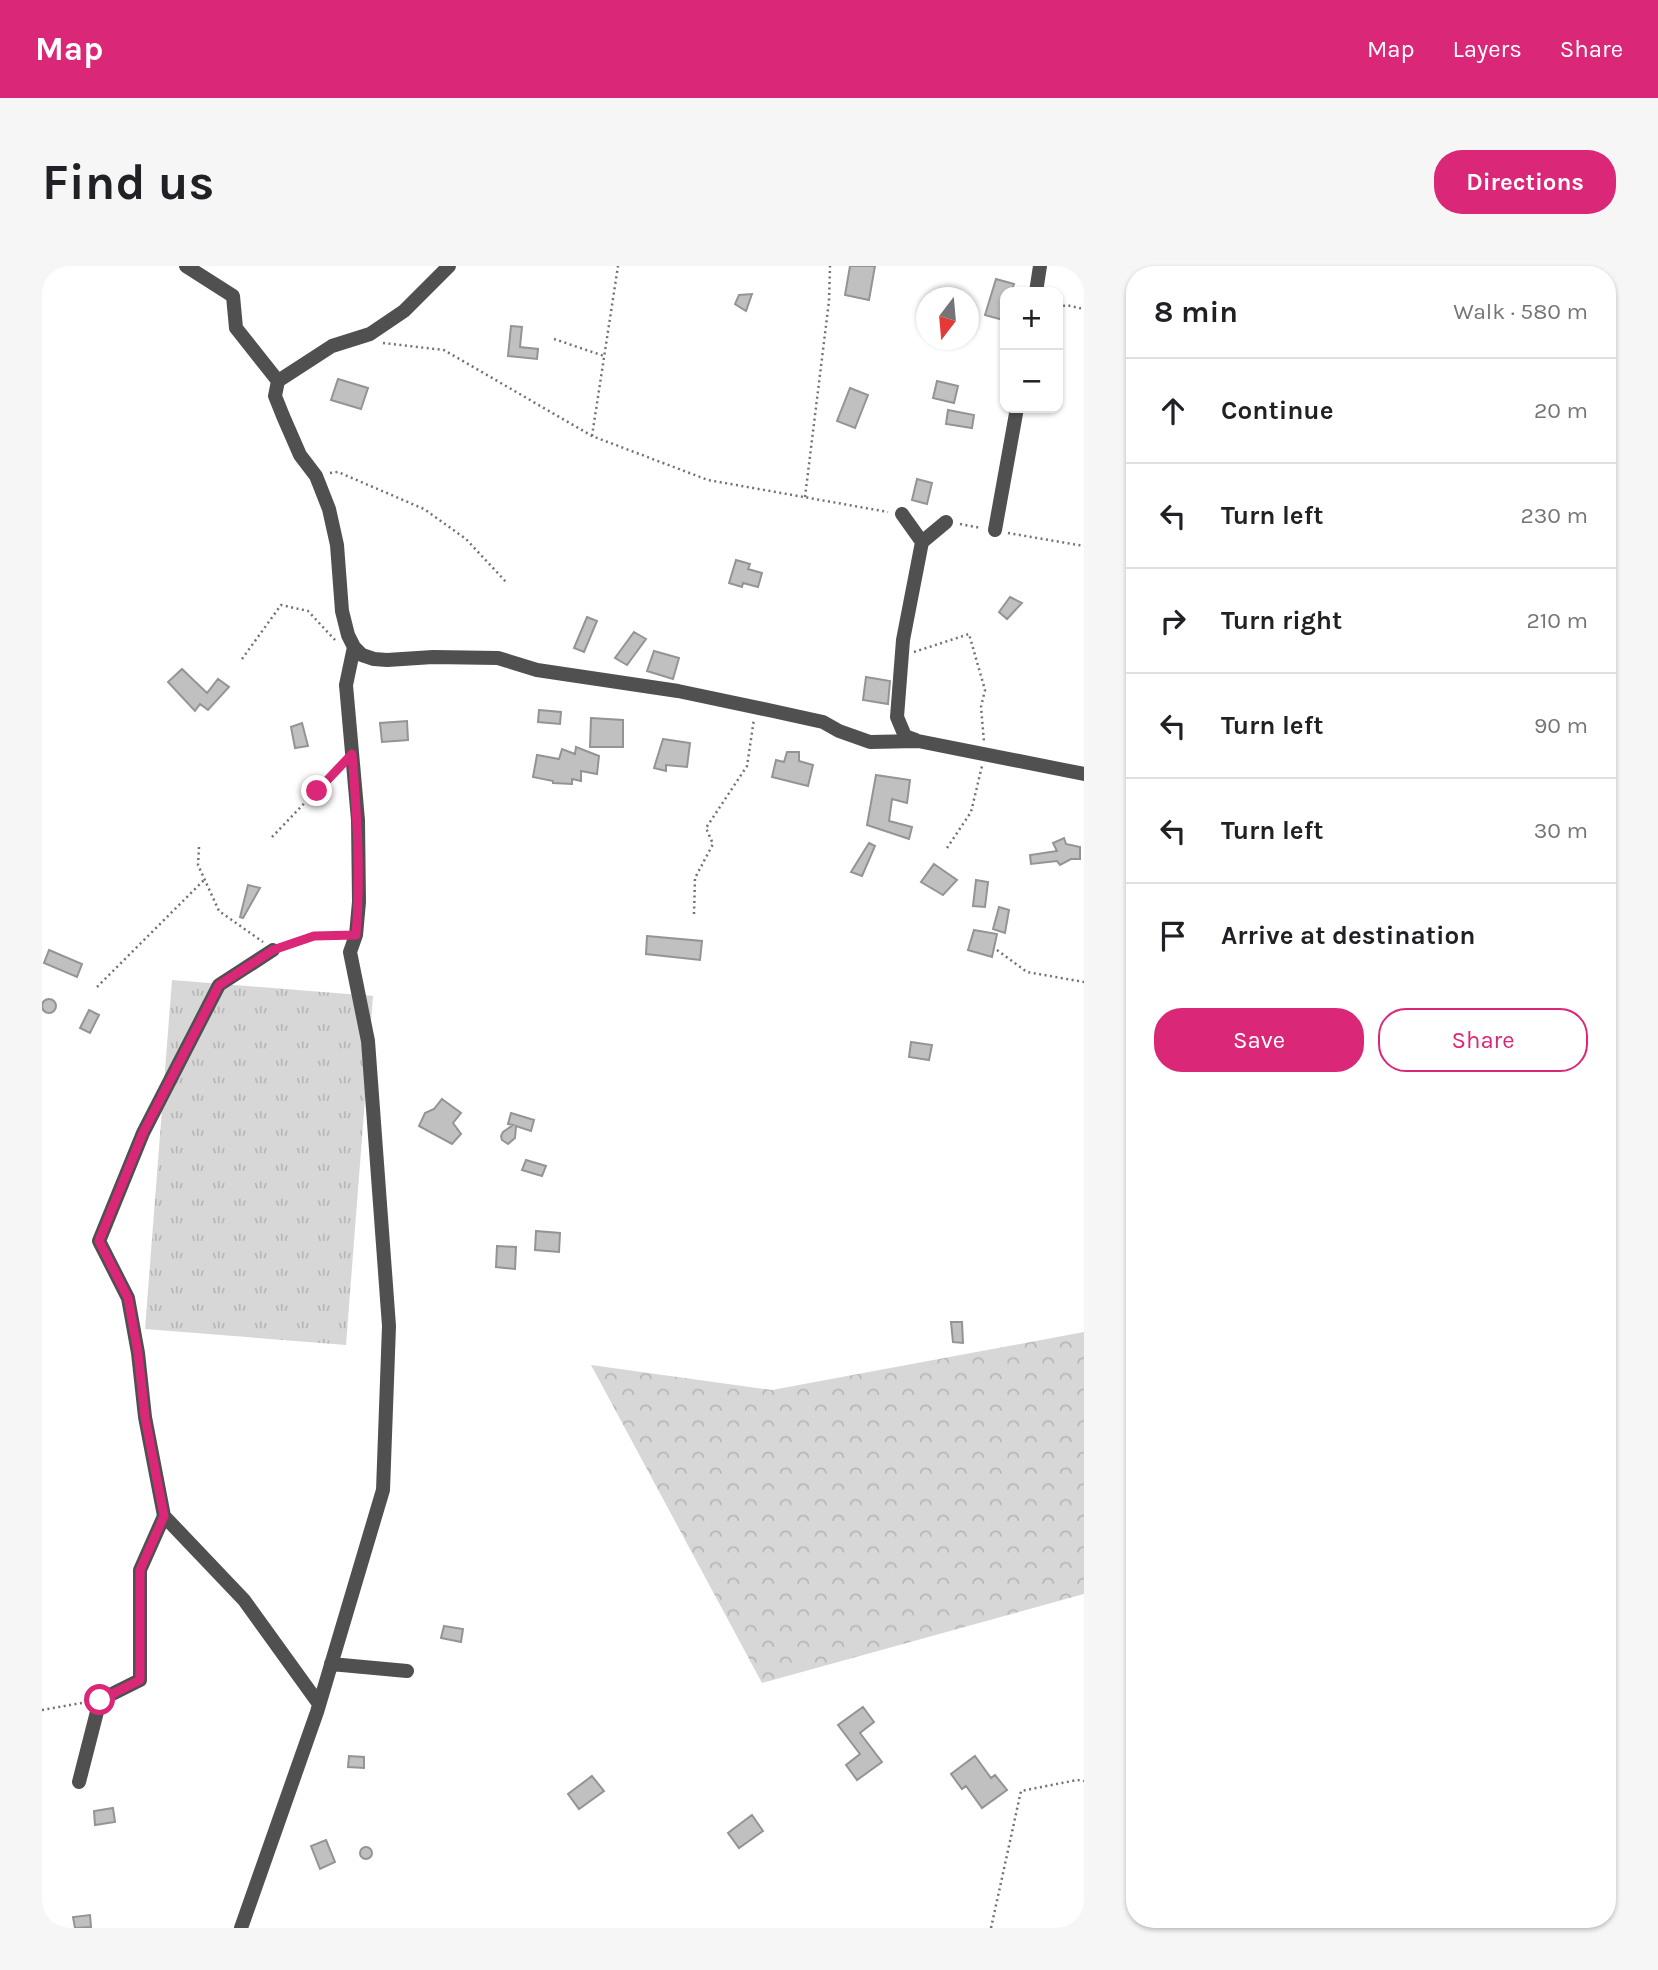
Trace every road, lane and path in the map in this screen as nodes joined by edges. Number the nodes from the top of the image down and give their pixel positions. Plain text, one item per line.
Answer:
1 (186, 266) edge
2 (449, 266) edge
3 (618, 266) edge
4 (830, 266) edge
5 (1040, 266) edge
6 (1037, 287) edge
7 (1063, 306) edge
8 (1084, 309) edge
9 (554, 339) dead end
10 (380, 342) dead end
11 (604, 356) junction
12 (278, 381) junction
13 (1016, 413) edge
14 (592, 436) junction
15 (316, 476) junction
16 (805, 497) junction
17 (902, 514) joint
18 (946, 522) joint
19 (995, 530) junction
20 (922, 542) junction
21 (1084, 546) edge
22 (507, 583) dead end
23 (354, 648) junction
24 (902, 655) junction
25 (242, 659) dead end
26 (756, 707) junction
27 (918, 741) junction
28 (352, 754) junction
29 (985, 756) junction
30 (1084, 774) edge
31 (272, 837) dead end
32 (199, 847) dead end
33 (947, 848) dead end
34 (204, 880) junction
35 (694, 914) dead end
36 (356, 935) junction
37 (273, 950) junction
38 (997, 950) dead end
39 (1084, 982) edge
40 (97, 987) dead end
41 (164, 1516) junction
42 (331, 1664) junction
43 (407, 1671) dead end
44 (100, 1700) junction
45 (319, 1704) junction
46 (42, 1710) edge
47 (1084, 1781) edge
48 (79, 1782) dead end
49 (241, 1928) edge
50 (991, 1928) edge

1 - 12 street
2 - 12 street
3 - 11 path
4 - 16 path
5 - 6 street
7 - 8 path
9 - 11 path
10 - 14 path
11 - 14 path
12 - 15 street
13 - 19 street
14 - 16 path
15 - 22 path
15 - 23 street
16 - 17 path
17 - 20 street
18 - 19 path
18 - 20 street
19 - 21 path
20 - 24 street
23 - 25 path
23 - 26 street
23 - 28 street
24 - 27 street
24 - 29 path
26 - 27 street
26 - 35 path
27 - 29 street
28 - 31 path
28 - 36 street
29 - 30 street
29 - 33 path
32 - 34 path
34 - 37 path
34 - 40 path
36 - 37 path
36 - 42 street
37 - 41 street
38 - 39 path
41 - 44 street
41 - 45 street
42 - 43 street
42 - 45 street
44 - 46 path
44 - 48 street
45 - 49 street
47 - 50 path

